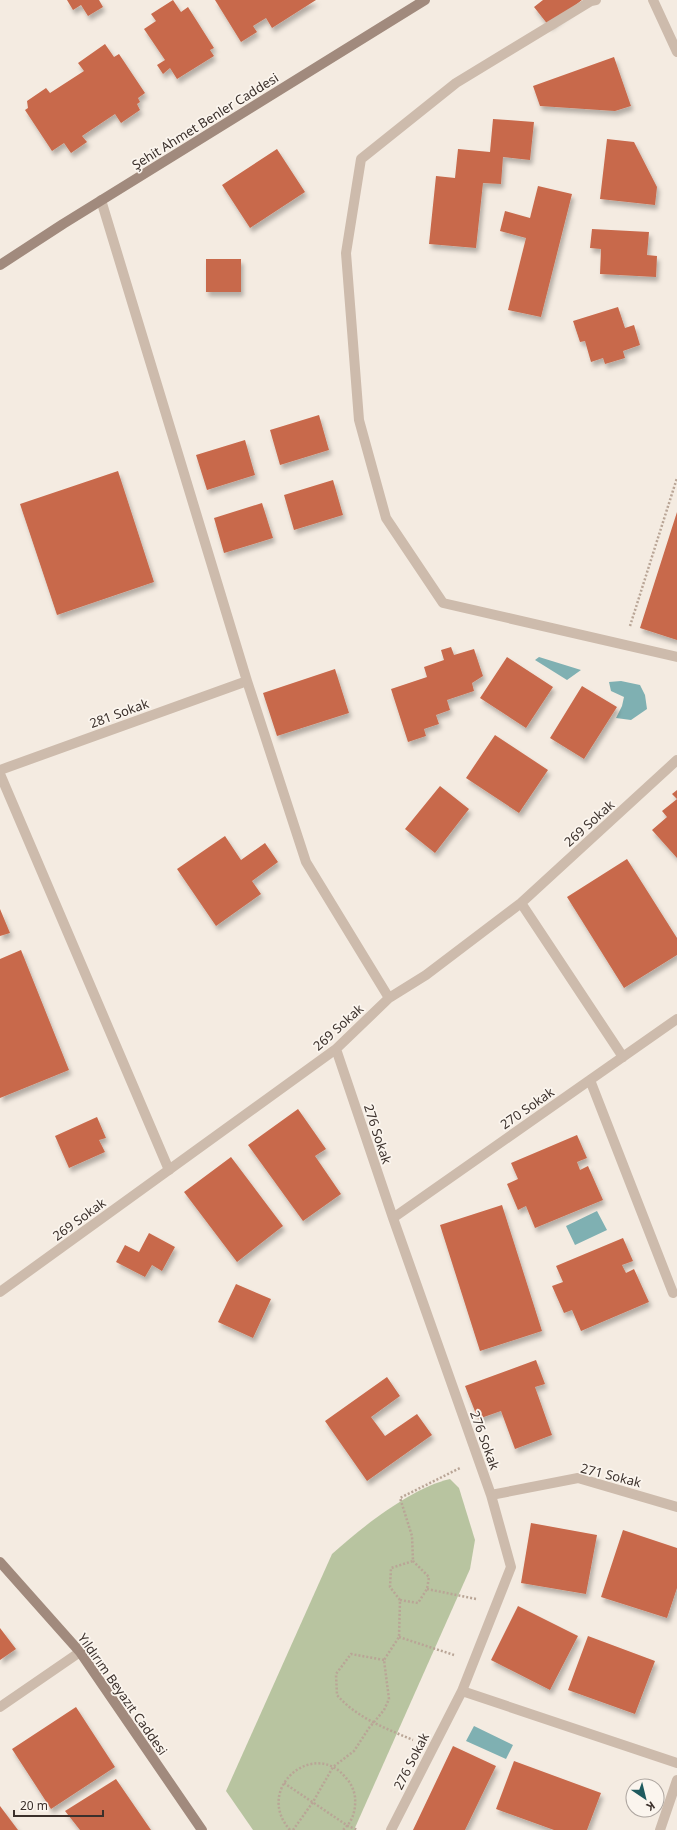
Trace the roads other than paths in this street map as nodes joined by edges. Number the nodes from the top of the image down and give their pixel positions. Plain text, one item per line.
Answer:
1 (425, 0) edge
2 (596, 0) edge
3 (653, 0) edge
4 (677, 52) edge
5 (101, 200) junction
6 (0, 265) edge
7 (677, 657) edge
8 (247, 681) junction
9 (677, 760) edge
10 (0, 770) edge
11 (0, 774) edge
12 (521, 903) junction
13 (389, 998) junction
14 (677, 1019) edge
15 (336, 1049) junction
16 (623, 1057) junction
17 (590, 1080) junction
18 (170, 1170) junction
19 (393, 1218) junction
20 (0, 1292) edge
21 (673, 1293) dead end
22 (491, 1494) junction
23 (677, 1507) edge
24 (0, 1562) edge
25 (80, 1652) junction
26 (462, 1691) junction
27 (0, 1707) edge
28 (677, 1763) edge
29 (677, 1780) edge
30 (202, 1830) edge
31 (391, 1830) edge
32 (660, 1830) edge

1 - 5 street, Şehit Ahmet Benler Caddesi
2 - 7 street
3 - 4 street
5 - 6 street, Şehit Ahmet Benler Caddesi
5 - 8 street
8 - 10 street, 281 Sokak
8 - 13 street
9 - 12 street, 269 Sokak
11 - 18 street
12 - 13 street, 269 Sokak
12 - 16 street
13 - 15 street, 269 Sokak
14 - 16 street, 270 Sokak
15 - 18 street, 269 Sokak
15 - 19 street, 276 Sokak
16 - 17 street, 270 Sokak
17 - 19 street, 270 Sokak
17 - 21 street
18 - 20 street, 269 Sokak
19 - 22 street, 276 Sokak
22 - 23 street, 271 Sokak
22 - 26 street, 276 Sokak
24 - 25 street, Yıldırım Beyazıt Caddesi
25 - 27 street
25 - 30 street, Yıldırım Beyazıt Caddesi
26 - 28 street
26 - 31 street, 276 Sokak
29 - 32 street

